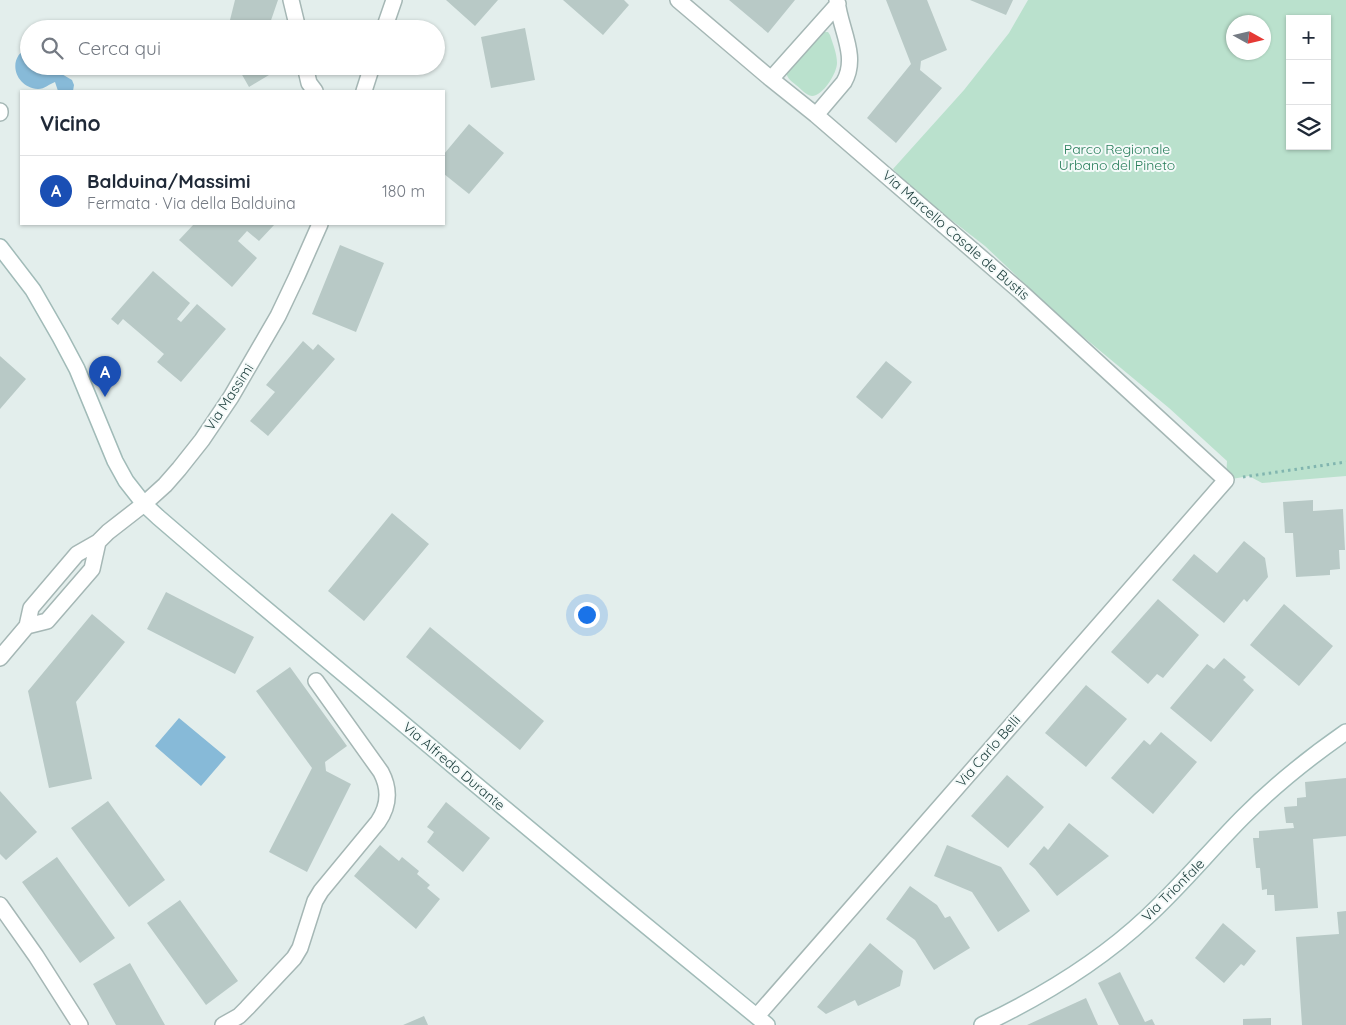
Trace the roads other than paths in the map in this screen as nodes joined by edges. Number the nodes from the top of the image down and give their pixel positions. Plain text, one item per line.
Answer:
1 (291, 0) edge
2 (394, 0) edge
3 (678, 0) edge
4 (838, 2) edge
5 (296, 20) edge
6 (387, 20) edge
7 (307, 75) edge
8 (369, 75) edge
9 (771, 79) junction
10 (314, 90) edge
11 (364, 90) edge
12 (816, 115) junction
13 (320, 225) edge
14 (0, 247) edge
15 (1226, 480) joint
16 (144, 504) junction
17 (98, 542) junction
18 (27, 626) junction
19 (0, 658) edge
20 (316, 681) dead end
21 (1346, 732) edge
22 (0, 905) edge
23 (760, 1022) edge
24 (80, 1025) edge
25 (223, 1025) edge
26 (982, 1025) edge

1 - 5 street
2 - 6 street
3 - 9 street, Via Marcello Casale de Bustis
4 - 9 street
4 - 12 street
7 - 10 street
8 - 11 street
9 - 12 street, Via Marcello Casale de Bustis
12 - 15 street, Via Marcello Casale de Bustis
13 - 16 street, Via Massimi
14 - 16 street, Via Alfredo Durante
15 - 23 street, Via Carlo Belli
16 - 17 street, Via Massimi
16 - 23 street, Via Alfredo Durante
17 - 18 street, Via Massimi
17 - 18 street, Via Massimi
18 - 19 street, Via Massimi
20 - 25 street
21 - 26 street, Via Trionfale
22 - 24 street

